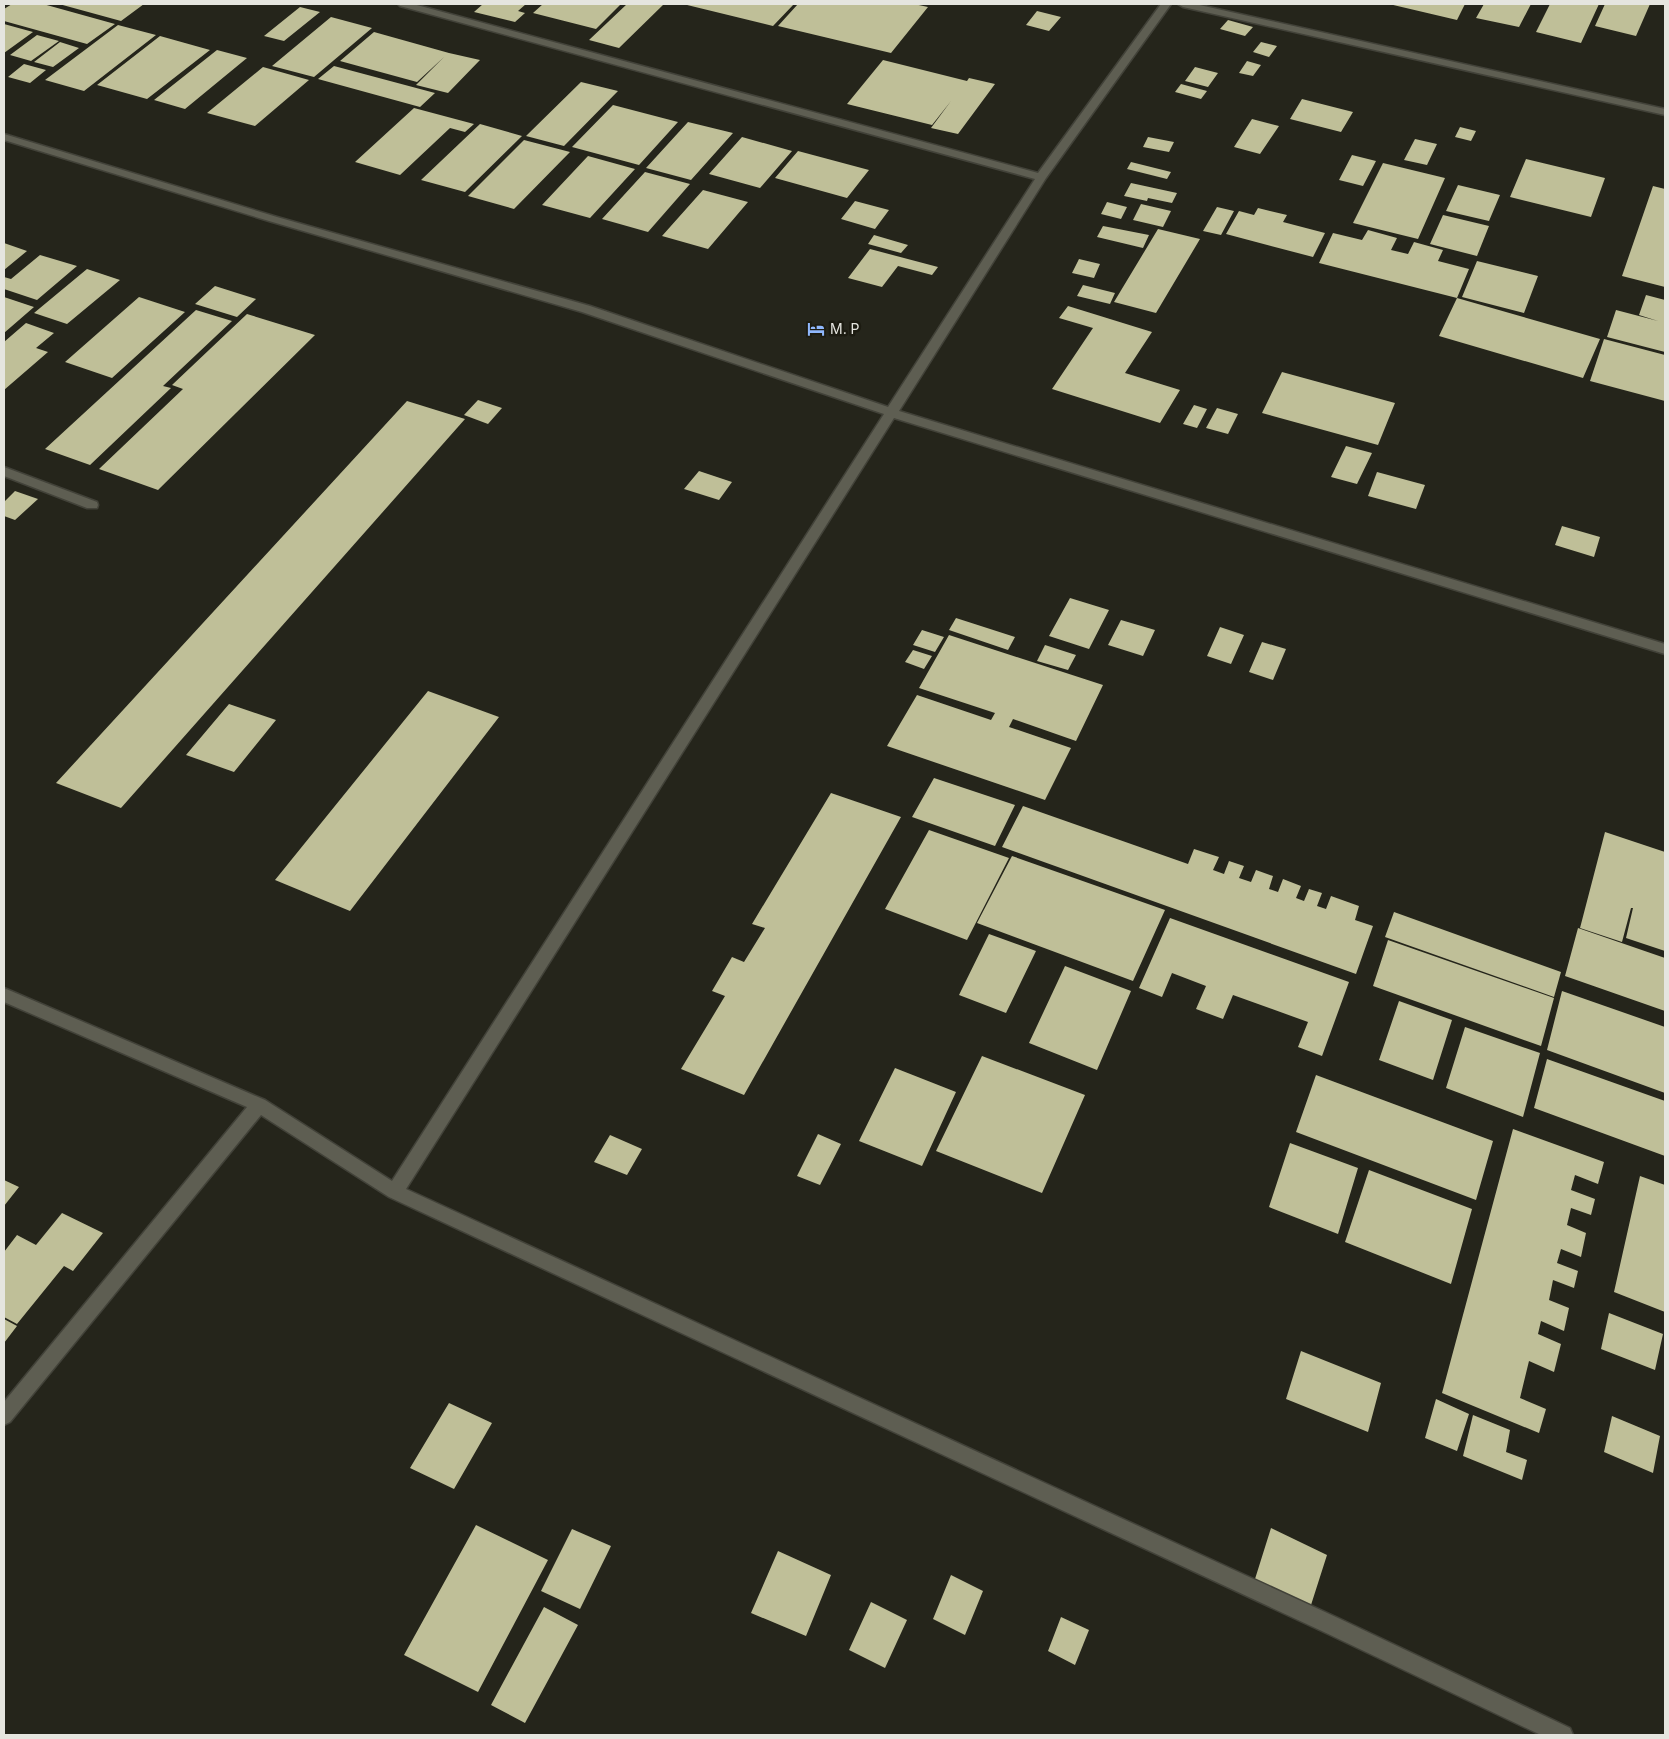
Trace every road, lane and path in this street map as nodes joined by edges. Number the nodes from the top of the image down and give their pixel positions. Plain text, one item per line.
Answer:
1 (403, 4) edge
2 (1166, 4) edge
3 (1183, 4) edge
4 (1665, 112) edge
5 (4, 137) edge
6 (1042, 177) junction
7 (892, 413) junction
8 (4, 471) edge
9 (92, 505) dead end
10 (1665, 649) edge
11 (4, 995) edge
12 (259, 1105) junction
13 (395, 1192) junction
14 (4, 1416) edge
15 (1563, 1735) edge

1 - 6 street
2 - 6 street
3 - 4 street
5 - 7 street
6 - 7 street
7 - 10 street
7 - 13 street
8 - 9 street
11 - 12 street
12 - 13 street
12 - 14 street
13 - 15 street

